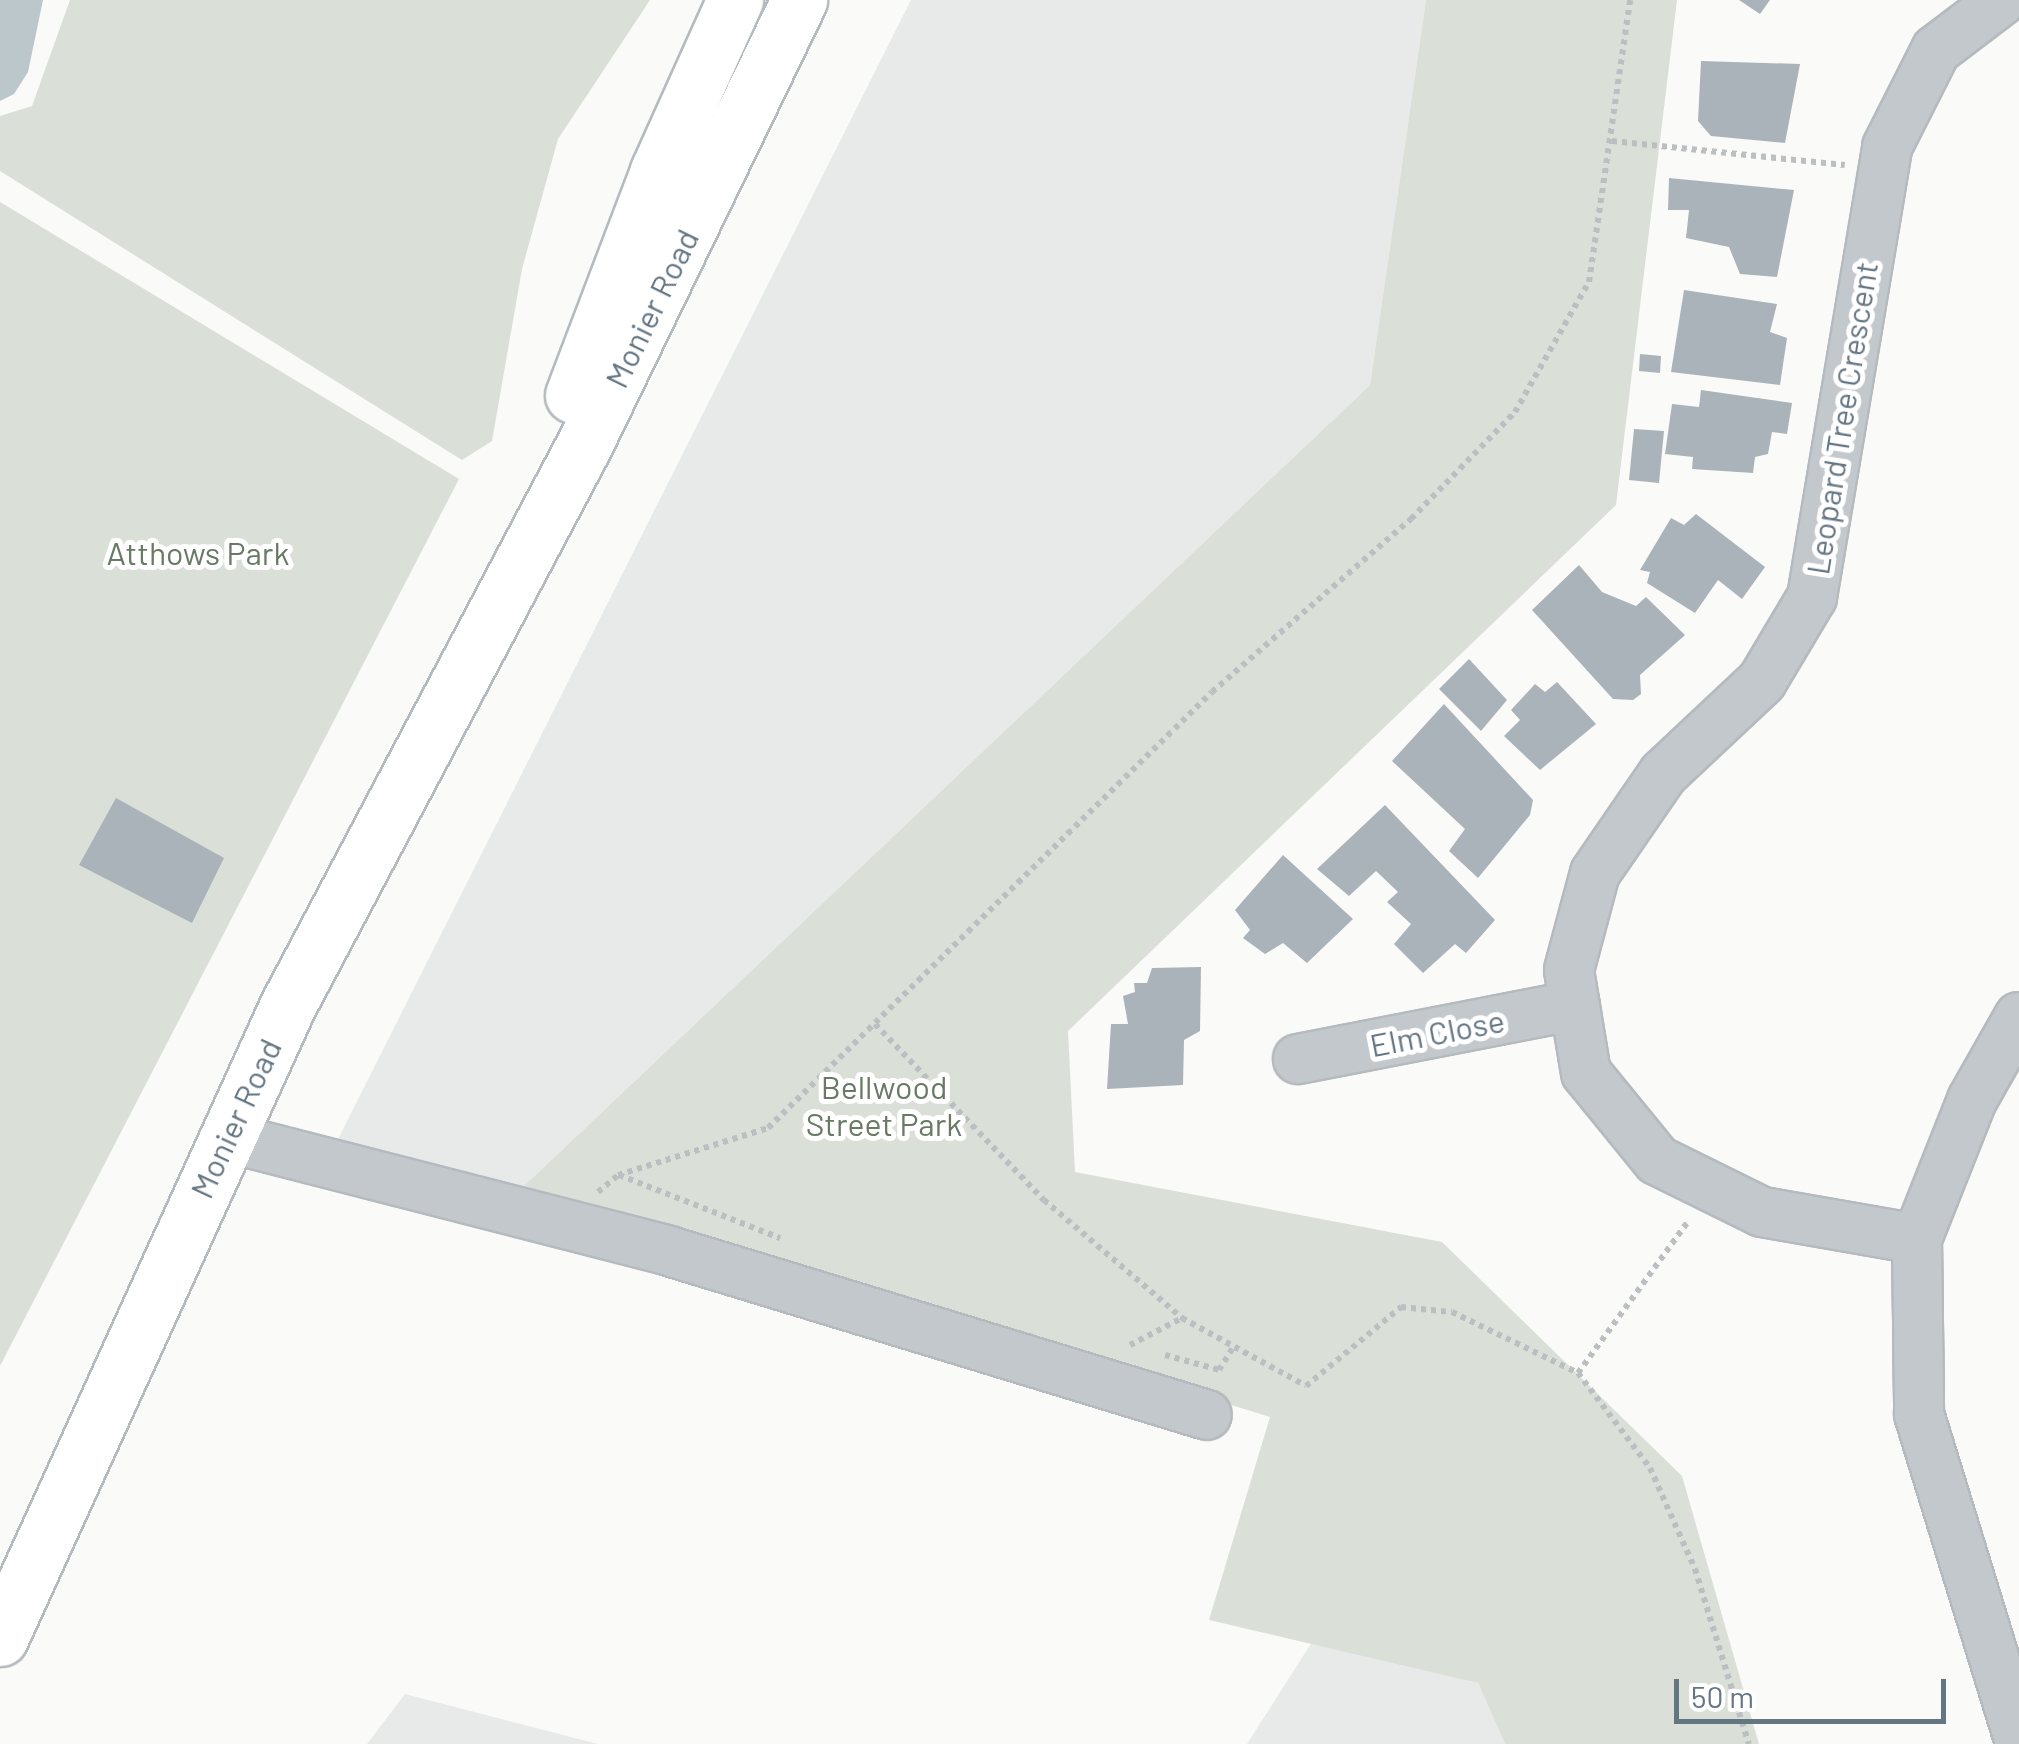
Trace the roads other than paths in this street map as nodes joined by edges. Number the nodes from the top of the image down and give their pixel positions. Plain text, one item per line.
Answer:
1 (735, 0) edge
2 (799, 0) edge
3 (2002, 0) edge
4 (493, 610) junction
5 (1575, 1005) junction
6 (2019, 1016) edge
7 (1298, 1059) dead end
8 (226, 1137) junction
9 (1916, 1239) junction
10 (1206, 1415) dead end
11 (0, 1638) edge
12 (2019, 1740) edge

1 - 4 main road, Monier Road
2 - 4 main road, Monier Road
3 - 5 street, Leopard Tree Crescent
4 - 8 main road, Monier Road
5 - 7 street, Elm Close
5 - 9 street, Leopard Tree Crescent
6 - 9 street
8 - 10 street
8 - 11 main road, Monier Road
9 - 12 street

